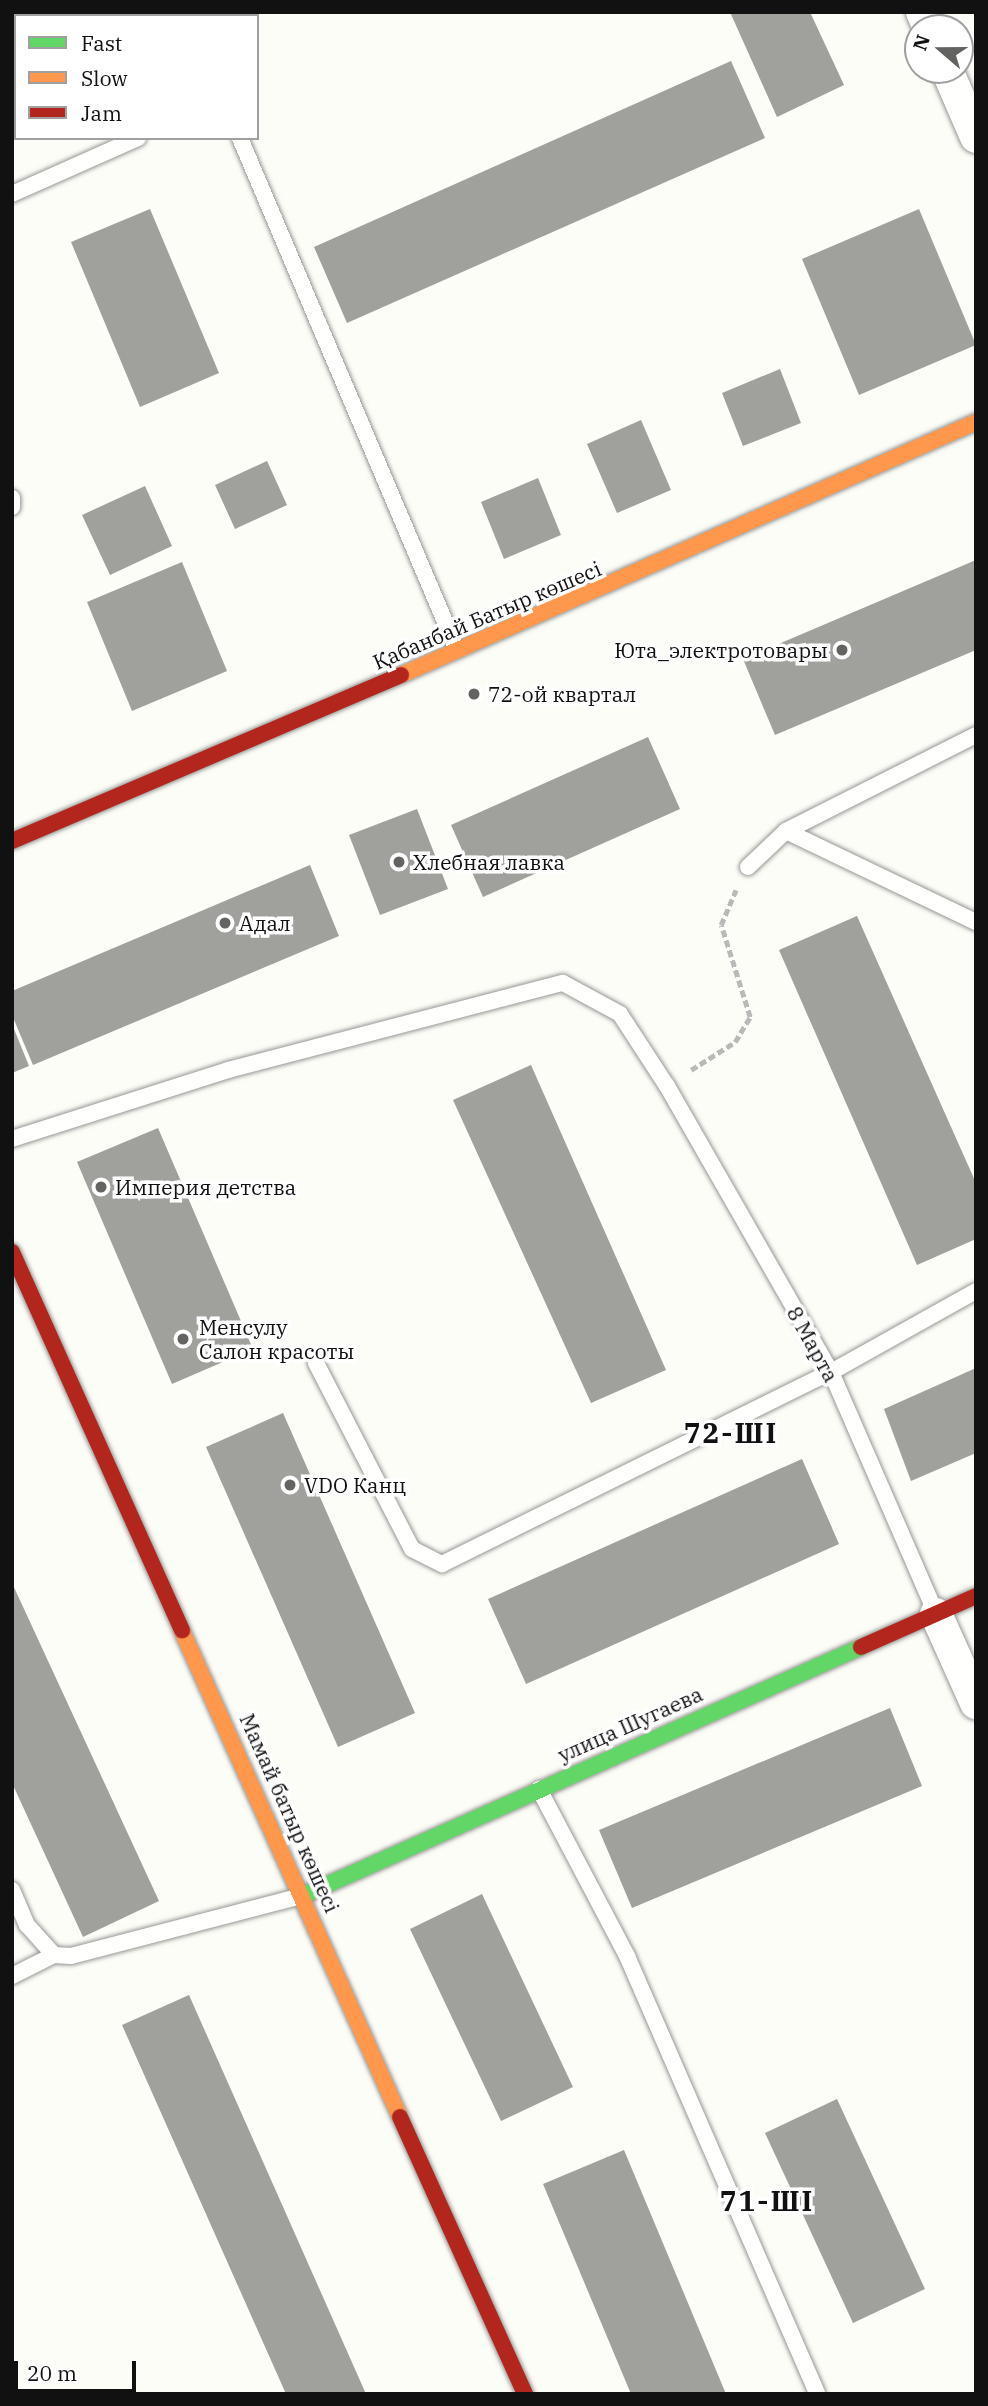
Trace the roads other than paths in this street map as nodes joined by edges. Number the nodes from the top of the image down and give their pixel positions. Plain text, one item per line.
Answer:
1 (953, 84) edge
2 (976, 136) edge
3 (134, 140) edge
4 (241, 140) edge
5 (12, 194) edge
6 (976, 422) edge
7 (12, 498) edge
8 (12, 506) edge
9 (457, 650) junction
10 (976, 735) edge
11 (786, 831) junction
12 (12, 841) edge
13 (748, 867) road end
14 (976, 922) edge
15 (12, 1139) edge
16 (12, 1252) edge
17 (976, 1291) edge
18 (316, 1363) dead end
19 (831, 1372) junction
20 (976, 1596) edge
21 (936, 1614) junction
22 (976, 1703) edge
23 (538, 1787) junction
24 (12, 1889) edge
25 (304, 1895) junction
26 (54, 1955) junction
27 (12, 1976) edge
28 (525, 2394) edge
29 (817, 2394) edge

1 - 2 street
3 - 5 lane
4 - 9 lane
6 - 9 street, Қабанбай Батыр көшесі
7 - 8 lane
9 - 12 street, Қабанбай Батыр көшесі
10 - 11 lane
11 - 13 lane
11 - 14 lane
15 - 19 lane, 8 Марта
16 - 25 street, Мамай батыр көшесі
17 - 19 lane
18 - 19 lane
19 - 21 lane, 8 Марта
20 - 21 street, улица Шугаева
21 - 22 street
21 - 23 street, улица Шугаева
23 - 25 street, улица Шугаева
23 - 29 lane
24 - 26 lane
25 - 26 lane
25 - 28 street, Мамай батыр көшесі
26 - 27 lane

